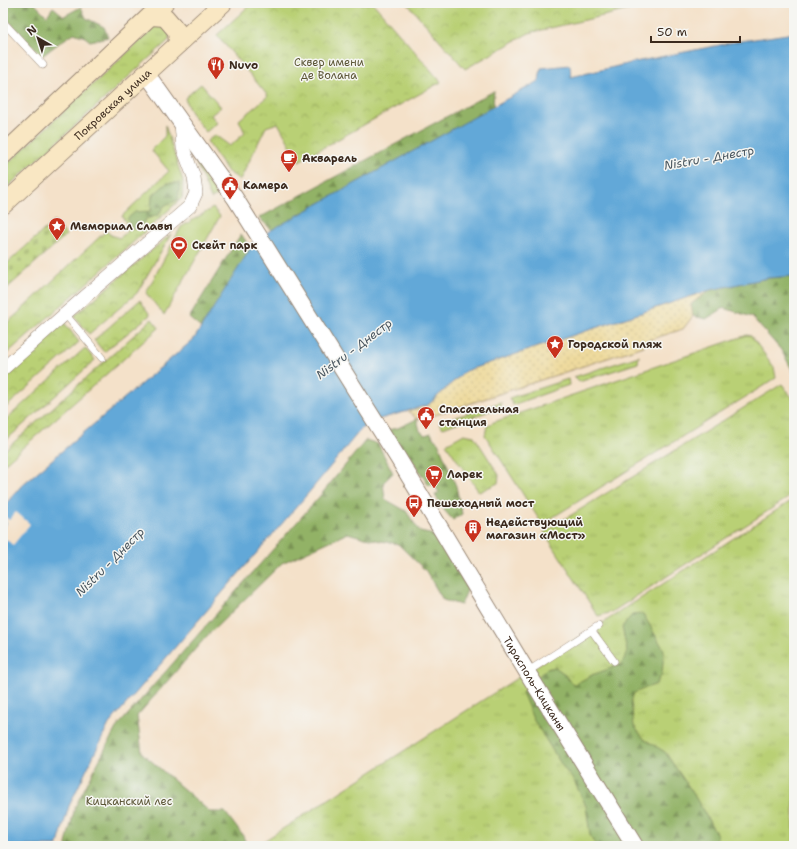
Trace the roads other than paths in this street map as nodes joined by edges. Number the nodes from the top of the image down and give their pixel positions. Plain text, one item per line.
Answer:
1 (164, 3) edge
2 (222, 3) edge
3 (151, 16) junction
4 (3, 22) edge
5 (178, 44) junction
6 (43, 65) dead end
7 (146, 73) junction
8 (181, 123) junction
9 (3, 154) edge
10 (3, 205) edge
11 (65, 314) junction
12 (102, 358) dead end
13 (3, 369) edge
14 (614, 661) dead end
15 (527, 672) junction
16 (634, 846) edge

1 - 3 main road
2 - 5 main road, Покровская улица
3 - 5 main road
3 - 9 main road
4 - 6 lane
5 - 7 main road, Покровская улица
7 - 8 street, Тирасполь-Кицканы
7 - 10 main road, Покровская улица
8 - 11 street
8 - 15 street, Тирасполь-Кицканы
11 - 12 lane
11 - 13 street
14 - 15 lane
15 - 16 street, Тирасполь-Кицканы

